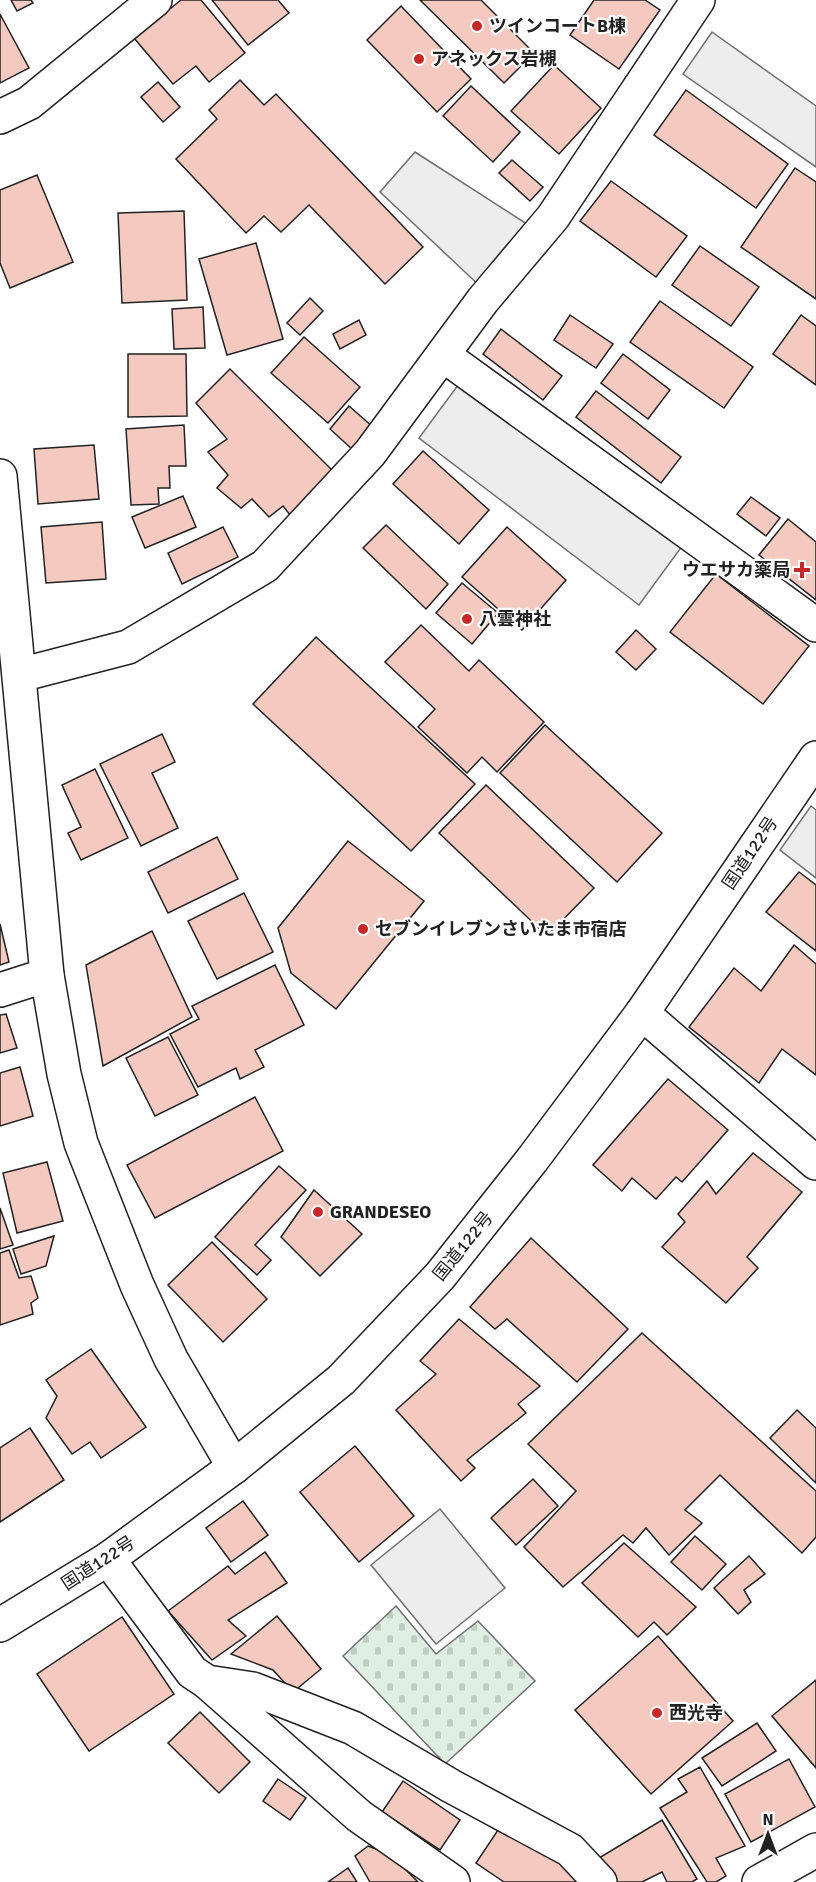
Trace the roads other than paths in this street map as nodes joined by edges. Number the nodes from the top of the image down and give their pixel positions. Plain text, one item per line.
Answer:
1 (155, 0) edge
2 (698, 0) edge
3 (0, 117) edge
4 (443, 355) junction
5 (0, 476) edge
6 (7, 626) edge
7 (816, 626) edge
8 (20, 675) junction
9 (816, 758) edge
10 (47, 975) junction
11 (0, 990) edge
12 (642, 1013) junction
13 (816, 1163) edge
14 (234, 1467) junction
15 (108, 1559) junction
16 (0, 1625) edge
17 (207, 1682) junction
18 (816, 1850) edge
19 (453, 1882) edge
20 (600, 1882) edge
21 (759, 1882) edge

1 - 3 main road
2 - 4 main road
4 - 7 main road
4 - 8 main road
5 - 6 main road
6 - 8 main road
8 - 10 main road
9 - 12 main road, 国道122号
10 - 11 main road
10 - 14 main road
12 - 13 main road
12 - 14 main road, 国道122号
14 - 15 main road, 国道122号
15 - 16 main road, 国道122号
15 - 17 main road
17 - 19 main road
17 - 20 main road
18 - 21 main road

